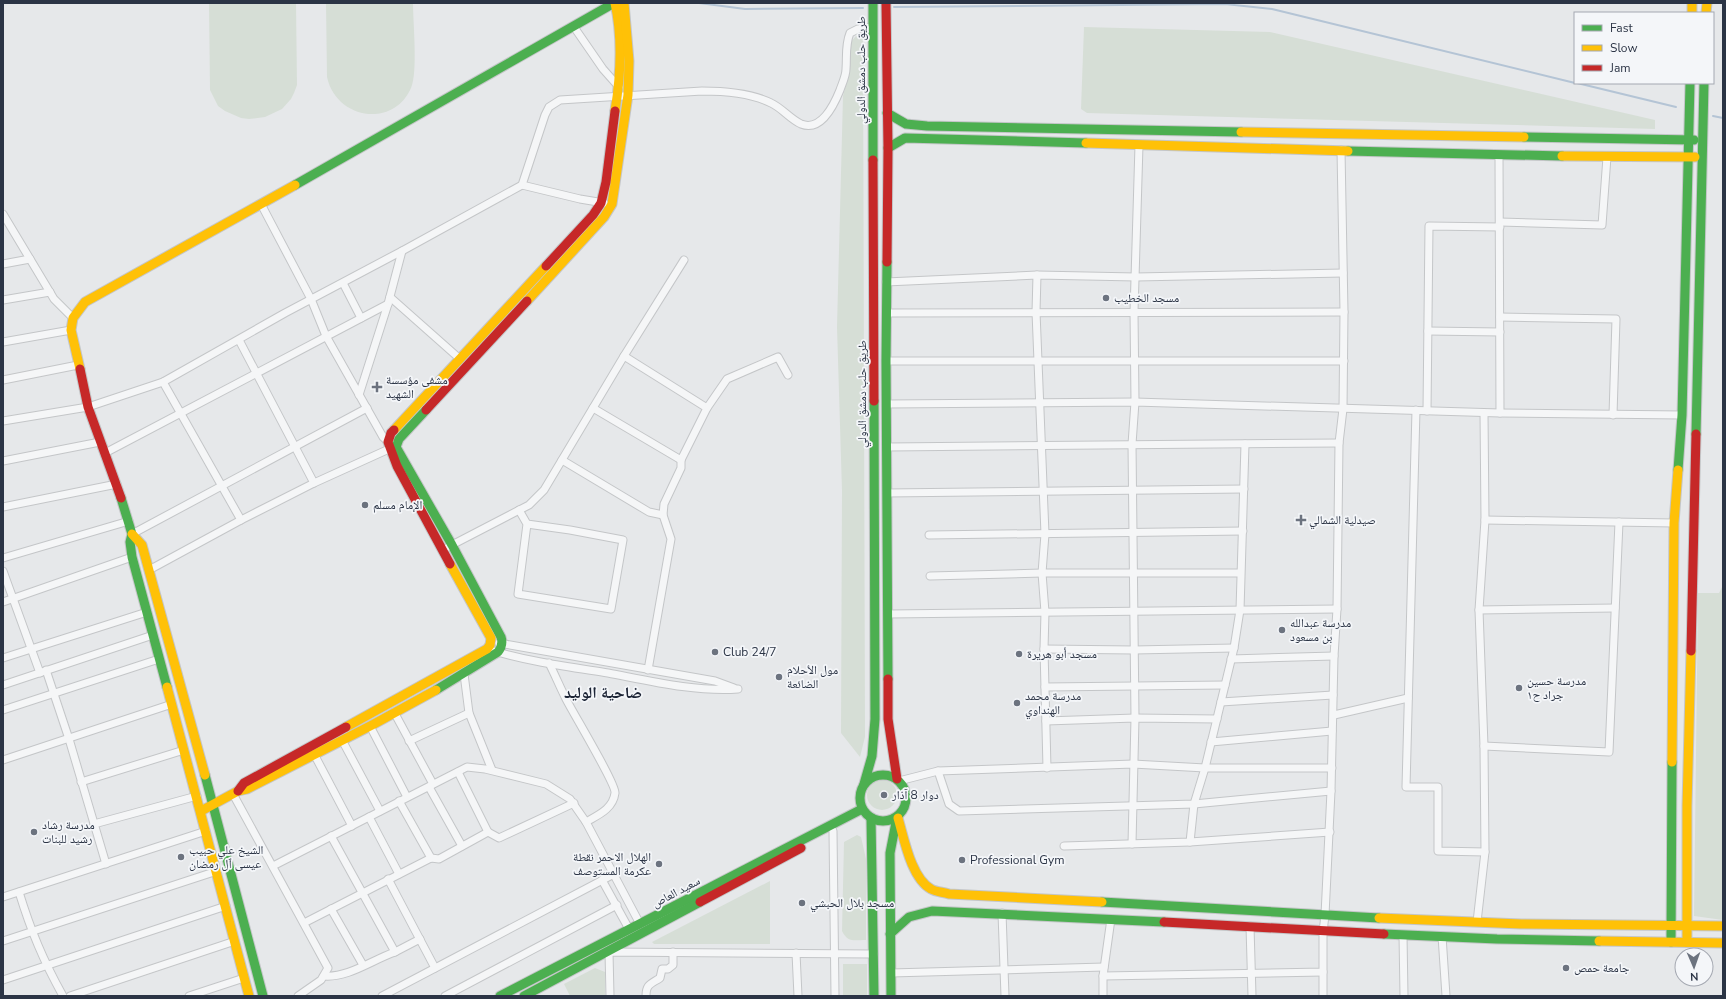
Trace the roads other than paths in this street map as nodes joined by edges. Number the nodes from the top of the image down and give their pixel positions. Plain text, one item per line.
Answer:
1 (614, 3) edge
2 (624, 3) edge
3 (873, 3) edge
4 (886, 3) edge
5 (574, 27) junction
6 (873, 27) junction
7 (1690, 84) edge
8 (1704, 84) edge
9 (618, 91) junction
10 (628, 95) junction
11 (887, 113) junction
12 (1688, 140) junction
13 (1702, 141) junction
14 (1139, 145) junction
15 (888, 148) junction
16 (1341, 150) junction
17 (1499, 156) junction
18 (1607, 157) junction
19 (1688, 157) junction
20 (1702, 157) junction
21 (522, 184) junction
22 (601, 203) junction
23 (260, 204) junction
24 (612, 204) junction
25 (3, 215) edge
26 (1500, 225) junction
27 (402, 251) junction
28 (30, 259) junction
29 (684, 260) dead end
30 (3, 264) edge
31 (1343, 273) junction
32 (1037, 275) junction
33 (1136, 277) junction
34 (343, 282) junction
35 (886, 282) junction
36 (50, 292) junction
37 (311, 299) junction
38 (3, 300) edge
39 (389, 300) junction
40 (1036, 312) junction
41 (1134, 312) junction
42 (1344, 312) junction
43 (886, 313) junction
44 (1500, 317) junction
45 (73, 318) junction
46 (361, 318) junction
47 (71, 330) junction
48 (1428, 331) junction
49 (1500, 332) junction
50 (326, 336) junction
51 (239, 340) junction
52 (3, 342) edge
53 (624, 356) junction
54 (460, 359) junction
55 (1039, 361) junction
56 (1134, 361) junction
57 (1344, 361) junction
58 (886, 362) junction
59 (78, 365) junction
60 (256, 373) junction
61 (788, 374) dead end
62 (3, 380) edge
63 (163, 382) junction
64 (359, 395) junction
65 (1134, 402) junction
66 (1040, 403) junction
67 (886, 404) junction
68 (88, 407) junction
69 (367, 408) junction
70 (593, 408) junction
71 (707, 408) junction
72 (1343, 409) junction
73 (1416, 410) junction
74 (1427, 411) junction
75 (181, 412) junction
76 (1484, 413) junction
77 (1500, 413) junction
78 (1613, 415) junction
79 (1682, 415) junction
80 (3, 421) edge
81 (100, 442) junction
82 (1339, 443) junction
83 (1132, 444) junction
84 (1245, 444) junction
85 (1042, 445) junction
86 (391, 446) junction
87 (295, 447) junction
88 (888, 447) junction
89 (105, 453) junction
90 (562, 460) junction
91 (681, 460) junction
92 (3, 461) edge
93 (314, 483) junction
94 (117, 484) junction
95 (222, 487) junction
96 (1244, 488) junction
97 (1132, 490) junction
98 (1042, 491) junction
99 (887, 493) junction
100 (3, 507) edge
101 (519, 510) junction
102 (663, 515) junction
103 (241, 520) junction
104 (1485, 520) junction
105 (129, 521) junction
106 (1619, 522) junction
107 (1674, 523) junction
108 (526, 524) junction
109 (1243, 531) junction
110 (1133, 532) junction
111 (132, 534) junction
112 (1045, 534) junction
113 (929, 535) dead end
114 (452, 545) junction
115 (442, 549) junction
116 (132, 557) junction
117 (3, 558) edge
118 (149, 570) junction
119 (3, 571) edge
120 (1042, 573) junction
121 (1240, 573) junction
122 (1133, 574) junction
123 (930, 576) dead end
124 (13, 599) junction
125 (3, 602) edge
126 (1615, 608) junction
127 (1337, 609) junction
128 (1240, 610) junction
129 (1479, 610) junction
130 (1134, 611) junction
131 (147, 612) junction
132 (1045, 612) junction
133 (889, 614) junction
134 (153, 635) junction
135 (503, 644) junction
136 (489, 645) junction
137 (1044, 648) junction
138 (1234, 648) junction
139 (32, 649) junction
140 (1134, 650) junction
141 (498, 652) junction
142 (1334, 656) junction
143 (3, 658) edge
144 (159, 659) junction
145 (1231, 659) junction
146 (549, 663) junction
147 (648, 670) junction
148 (43, 672) junction
149 (464, 674) junction
150 (3, 685) edge
151 (1135, 685) junction
152 (1225, 685) junction
153 (1045, 687) junction
154 (54, 694) junction
155 (1333, 695) junction
156 (1408, 698) junction
157 (1221, 702) junction
158 (172, 704) junction
159 (3, 710) edge
160 (394, 712) junction
161 (469, 713) junction
162 (1334, 715) junction
163 (1135, 718) junction
164 (1217, 719) junction
165 (1046, 721) junction
166 (370, 726) junction
167 (1332, 731) junction
168 (69, 738) junction
169 (342, 740) junction
170 (409, 741) junction
171 (1211, 742) junction
172 (1484, 746) junction
173 (184, 750) junction
174 (314, 754) junction
175 (3, 760) edge
176 (1134, 764) junction
177 (1047, 768) junction
178 (1205, 768) junction
179 (1332, 768) junction
180 (492, 770) junction
181 (938, 771) junction
182 (458, 772) junction
183 (898, 780) junction
184 (81, 782) junction
185 (864, 784) junction
186 (431, 785) junction
187 (1332, 791) junction
188 (236, 792) junction
189 (196, 796) junction
190 (407, 797) junction
191 (400, 801) junction
192 (574, 803) junction
193 (1194, 804) junction
194 (213, 805) junction
195 (1132, 806) junction
196 (201, 811) junction
197 (380, 811) junction
198 (866, 813) junction
199 (369, 817) junction
200 (897, 817) junction
201 (586, 822) junction
202 (94, 824) junction
203 (352, 826) junction
204 (206, 831) junction
205 (833, 831) junction
206 (488, 832) junction
207 (1330, 832) junction
208 (331, 836) junction
209 (1190, 842) junction
210 (1132, 844) junction
211 (462, 846) junction
212 (1064, 846) dead end
213 (1485, 852) junction
214 (432, 858) junction
215 (106, 864) junction
216 (273, 866) junction
217 (217, 871) junction
218 (399, 874) junction
219 (614, 874) junction
220 (388, 879) junction
221 (602, 880) junction
222 (19, 892) junction
223 (363, 892) junction
224 (3, 897) edge
225 (616, 905) junction
226 (226, 906) junction
227 (331, 909) junction
228 (1002, 913) junction
229 (1325, 915) junction
230 (1111, 919) junction
231 (1477, 922) junction
232 (304, 923) junction
233 (640, 924) junction
234 (1670, 924) junction
235 (1687, 924) junction
236 (1250, 926) junction
237 (1723, 926) edge
238 (629, 930) junction
239 (31, 932) junction
240 (1323, 932) junction
241 (890, 934) junction
242 (1403, 935) junction
243 (1442, 936) junction
244 (420, 939) junction
245 (3, 941) edge
246 (235, 941) junction
247 (1671, 942) junction
248 (1687, 942) junction
249 (1723, 943) edge
250 (395, 952) junction
251 (608, 952) junction
252 (673, 952) junction
253 (796, 953) junction
254 (835, 953) junction
255 (874, 954) junction
256 (363, 965) junction
257 (46, 966) junction
258 (1104, 967) junction
259 (435, 968) junction
260 (1002, 969) junction
261 (1323, 972) junction
262 (891, 973) junction
263 (1252, 975) junction
264 (324, 976) junction
265 (1103, 976) junction
266 (244, 978) junction
267 (3, 980) edge
268 (304, 995) edge
269 (63, 996) edge
270 (70, 996) edge
271 (189, 996) edge
272 (249, 996) edge
273 (263, 996) edge
274 (382, 996) edge
275 (445, 996) edge
276 (500, 996) edge
277 (524, 996) edge
278 (610, 996) edge
279 (646, 996) edge
280 (798, 996) edge
281 (835, 996) edge
282 (874, 996) edge
283 (891, 996) edge
284 (1005, 996) edge
285 (1103, 996) edge
286 (1252, 996) edge
287 (1324, 996) edge
288 (1404, 996) edge
289 (1446, 996) edge

1 - 5 main road
1 - 9 main road
2 - 10 main road
3 - 6 main road, طريق حلب دمشق الدولي
4 - 11 main road, طريق حلب دمشق الدولي
5 - 9 street
5 - 23 main road
6 - 10 street
6 - 185 main road, طريق حلب دمشق الدولي
7 - 12 main road
8 - 13 main road
9 - 10 street
9 - 21 street
9 - 22 main road
10 - 24 main road
11 - 12 main road
11 - 15 main road, طريق حلب دمشق الدولي
12 - 13 main road
12 - 19 main road
13 - 20 main road
14 - 15 main road
14 - 16 main road
14 - 33 street
15 - 35 main road, طريق حلب دمشق الدولي
16 - 17 main road
16 - 31 street
17 - 18 main road
17 - 26 street
18 - 19 main road
18 - 26 street
19 - 20 main road
19 - 79 main road
20 - 235 main road
21 - 22 street
21 - 27 street
22 - 24 street
22 - 54 main road
23 - 37 street
23 - 45 main road
24 - 86 main road
25 - 28 street
26 - 44 street
26 - 48 street
27 - 34 street
27 - 39 street
28 - 30 street
28 - 36 street
29 - 53 street
31 - 33 street
31 - 42 street
32 - 33 street
32 - 35 street
32 - 40 street
33 - 41 street
34 - 37 street
34 - 46 street
35 - 43 main road, طريق حلب دمشق الدولي
36 - 38 street
36 - 45 street
37 - 50 street
37 - 51 street
39 - 46 street
39 - 54 street
39 - 64 street
40 - 41 street
40 - 43 street
40 - 55 street
41 - 42 street
41 - 56 street
42 - 57 street
43 - 58 main road, طريق حلب دمشق الدولي
44 - 49 street
44 - 78 street
45 - 47 main road
46 - 50 street
47 - 52 street
47 - 59 main road
48 - 49 street
48 - 74 street
49 - 77 street
50 - 60 street
50 - 64 street
51 - 60 street
51 - 63 street
53 - 70 street
53 - 71 street
54 - 86 main road
55 - 56 street
55 - 58 street
55 - 66 street
56 - 57 street
56 - 65 street
57 - 72 street
58 - 67 main road, طريق حلب دمشق الدولي
59 - 62 street
59 - 68 main road
60 - 75 street
60 - 87 street
61 - 71 street
63 - 68 street
63 - 75 street
64 - 69 street
65 - 66 street
65 - 72 street
65 - 83 street
66 - 67 street
66 - 85 street
67 - 88 main road, طريق حلب دمشق الدولي
68 - 80 street
68 - 81 main road
69 - 86 street
69 - 87 street
70 - 90 street
70 - 91 street
71 - 91 street
72 - 73 street
72 - 82 street
73 - 74 street
73 - 156 street
74 - 76 street
75 - 89 street
75 - 95 street
76 - 77 street
76 - 104 street
77 - 78 street
78 - 79 street
79 - 107 main road
81 - 89 main road
81 - 92 street
82 - 84 street
82 - 127 street
83 - 84 street
83 - 85 street
83 - 97 street
84 - 96 street
85 - 88 street
85 - 98 street
86 - 93 street
86 - 114 main road
86 - 115 main road
87 - 93 street
87 - 95 street
88 - 99 main road, طريق حلب دمشق الدولي
89 - 94 main road
90 - 101 street
90 - 102 street
91 - 102 street
93 - 103 street
94 - 100 street
94 - 105 main road
95 - 103 street
95 - 111 street
96 - 97 street
96 - 109 street
97 - 98 street
97 - 110 street
98 - 99 street
98 - 112 street
99 - 133 main road, طريق حلب دمشق الدولي
101 - 108 street
101 - 114 street
102 - 147 street
103 - 118 street
104 - 106 street
104 - 129 street
105 - 111 main road
105 - 117 street
106 - 107 street
106 - 126 street
107 - 234 main road
108 - 108 street
109 - 110 street
109 - 121 street
110 - 112 street
110 - 122 street
111 - 116 main road
111 - 118 main road
112 - 113 street
112 - 120 street
114 - 115 street
114 - 135 main road
115 - 136 main road
116 - 124 street
116 - 131 main road
118 - 194 main road
119 - 124 street
120 - 122 street
120 - 123 street
120 - 132 street
121 - 122 street
121 - 128 street
122 - 130 street
124 - 125 street
124 - 139 street
126 - 129 street
126 - 172 street
127 - 128 street
127 - 142 street
128 - 130 street
128 - 138 street
129 - 172 street
130 - 132 street
130 - 140 street
131 - 134 main road
131 - 139 street
132 - 133 street
132 - 137 street
133 - 183 main road, طريق حلب دمشق الدولي
134 - 144 main road
134 - 148 street
135 - 136 street
135 - 141 main road
135 - 147 street
136 - 141 street
136 - 188 main road
137 - 140 street
137 - 153 street
138 - 140 street
138 - 145 street
139 - 143 street
139 - 148 street
140 - 151 street
141 - 146 street
141 - 149 main road
142 - 145 street
142 - 155 street
144 - 154 street
144 - 158 main road
145 - 152 street
146 - 147 street
146 - 201 street
148 - 150 street
148 - 154 street
149 - 160 main road
149 - 161 street
151 - 152 street
151 - 153 street
151 - 163 street
152 - 157 street
153 - 165 street
154 - 159 street
154 - 168 street
155 - 157 street
155 - 162 street
156 - 162 street
156 - 213 street
157 - 164 street
158 - 168 street
158 - 173 main road
160 - 166 main road
160 - 170 street
161 - 170 street
161 - 180 street
162 - 167 street
163 - 164 street
163 - 165 street
163 - 176 street
164 - 171 street
165 - 177 street
166 - 169 main road
166 - 190 street
167 - 171 street
167 - 179 street
168 - 175 street
168 - 184 street
169 - 174 main road
169 - 197 street
170 - 186 street
171 - 178 street
172 - 213 street
173 - 184 street
173 - 189 main road
174 - 188 main road
174 - 203 street
176 - 177 street
176 - 178 street
176 - 195 street
177 - 181 street
178 - 179 street
178 - 193 street
179 - 187 street
180 - 182 street
180 - 192 street
181 - 183 street
181 - 195 street
182 - 186 street
182 - 206 street
183 - 185 main road
183 - 200 main road
184 - 202 street
185 - 198 main road
186 - 190 street
186 - 211 street
187 - 193 street
187 - 207 street
188 - 194 main road
188 - 216 street
189 - 196 main road
189 - 202 street
190 - 191 street
191 - 197 street
191 - 214 street
192 - 201 street
192 - 206 street
193 - 195 street
193 - 209 street
194 - 196 main road
194 - 273 main road
195 - 210 street
196 - 204 main road
197 - 199 street
198 - 200 main road
198 - 205 main road
198 - 233 main road, سعيد العاص
198 - 255 main road
199 - 203 street
199 - 218 street
200 - 229 main road
200 - 241 main road
201 - 219 street
202 - 215 street
203 - 208 street
204 - 215 street
204 - 217 main road
205 - 251 main road
205 - 254 street
206 - 211 street
207 - 209 street
207 - 229 street
208 - 216 street
208 - 223 street
209 - 210 street
210 - 212 street
211 - 214 street
213 - 231 street
214 - 218 street
215 - 222 street
216 - 232 street
217 - 226 main road
217 - 239 street
218 - 220 street
219 - 221 street
219 - 233 street
220 - 223 street
220 - 244 street
221 - 225 street
221 - 259 street
222 - 224 street
222 - 239 street
223 - 227 street
223 - 250 street
225 - 238 street
225 - 275 street
226 - 246 main road
226 - 257 street
227 - 232 street
227 - 256 street
228 - 230 main road
228 - 241 main road
228 - 260 street
229 - 231 main road
229 - 240 street
230 - 236 main road
230 - 258 street
231 - 234 main road
232 - 264 street
233 - 238 main road, سعيد العاص
234 - 235 main road
234 - 247 main road
235 - 237 main road
235 - 248 main road
236 - 240 main road
236 - 263 street
238 - 276 main road, سعيد العاص
239 - 245 street
239 - 257 street
240 - 242 main road
240 - 261 street
241 - 262 main road
242 - 243 main road
242 - 288 street
243 - 247 main road
243 - 289 street
244 - 250 street
244 - 259 street
246 - 266 main road
246 - 270 street
247 - 248 main road
248 - 249 main road
250 - 256 street
251 - 252 street
251 - 277 main road
251 - 278 street
252 - 253 street
252 - 279 street
253 - 254 street
253 - 280 street
254 - 255 street
254 - 281 street
255 - 282 main road
256 - 264 street
257 - 267 street
257 - 269 street
258 - 260 street
258 - 265 street
259 - 274 street
260 - 262 street
260 - 284 street
261 - 263 street
261 - 287 street
262 - 283 main road
263 - 265 street
263 - 286 street
264 - 268 street
265 - 285 street
266 - 271 street
266 - 272 main road

